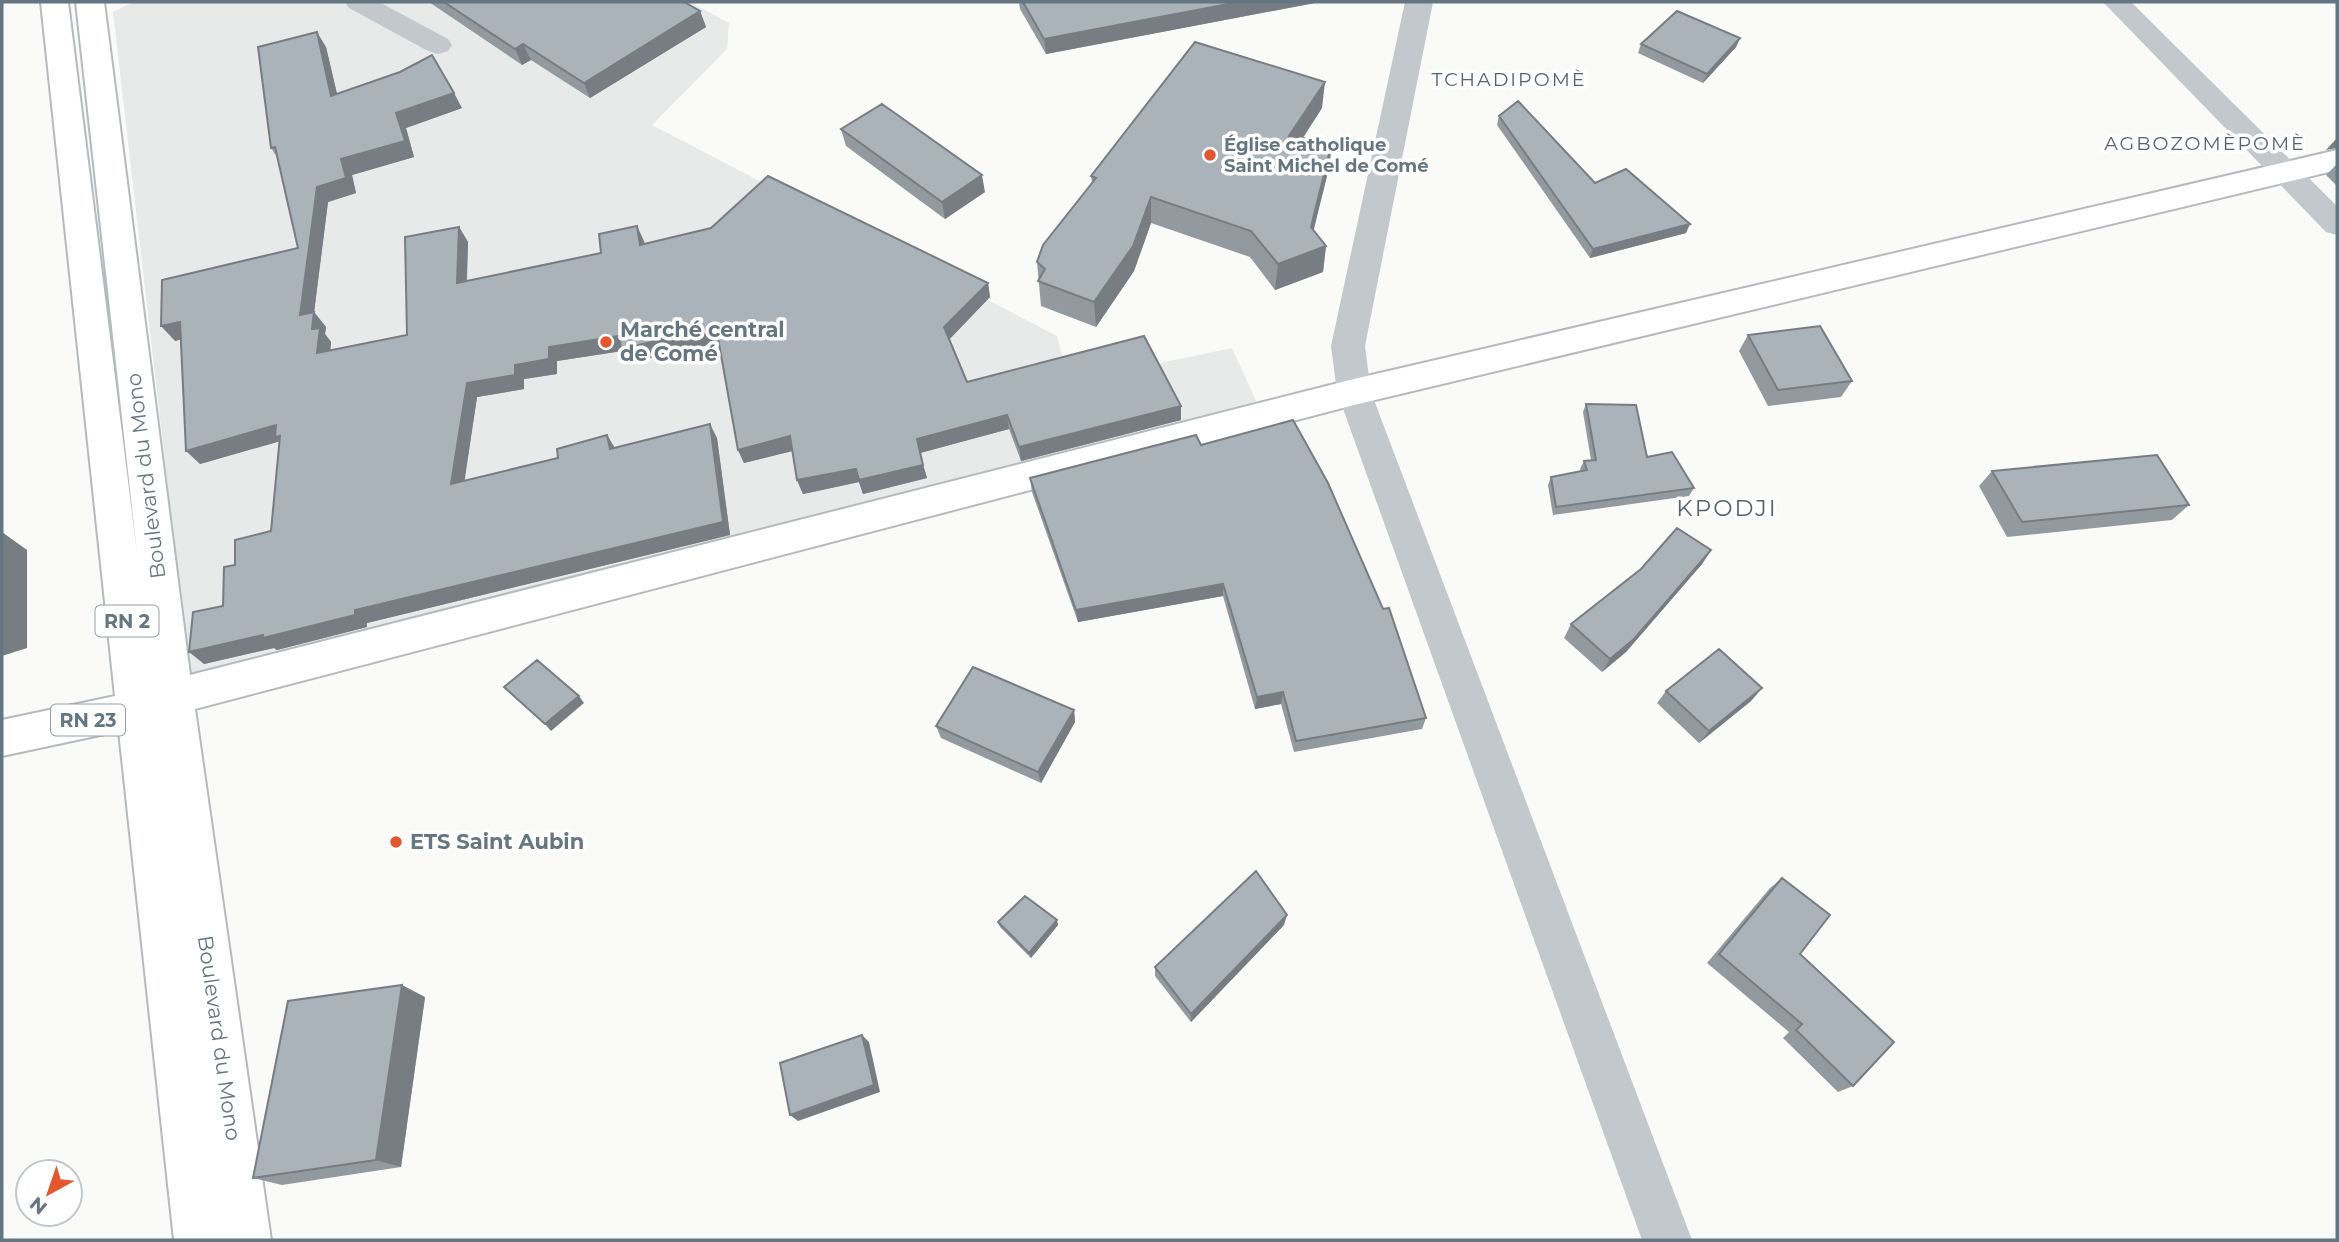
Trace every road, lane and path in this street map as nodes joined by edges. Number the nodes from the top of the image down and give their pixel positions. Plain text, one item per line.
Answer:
1 (54, 2) edge
2 (90, 2) edge
3 (359, 2) edge
4 (1419, 2) edge
5 (2116, 2) edge
6 (438, 46) dead end
7 (2337, 160) edge
8 (2286, 173) junction
9 (2337, 224) edge
10 (1354, 392) junction
11 (155, 703) junction
12 (2, 738) edge
13 (199, 1240) edge
14 (246, 1240) edge
15 (1667, 1240) edge

1 - 11 main road, Boulevard du Mono / RN 2
2 - 11 main road, Boulevard du Mono / RN 2
3 - 6 street
4 - 10 street
5 - 8 street
7 - 8 main road
8 - 9 street
8 - 10 main road
10 - 11 main road
10 - 15 street
11 - 12 main road, RN 23
11 - 13 main road, Boulevard du Mono / RN 2
11 - 14 main road, Boulevard du Mono / RN 2

